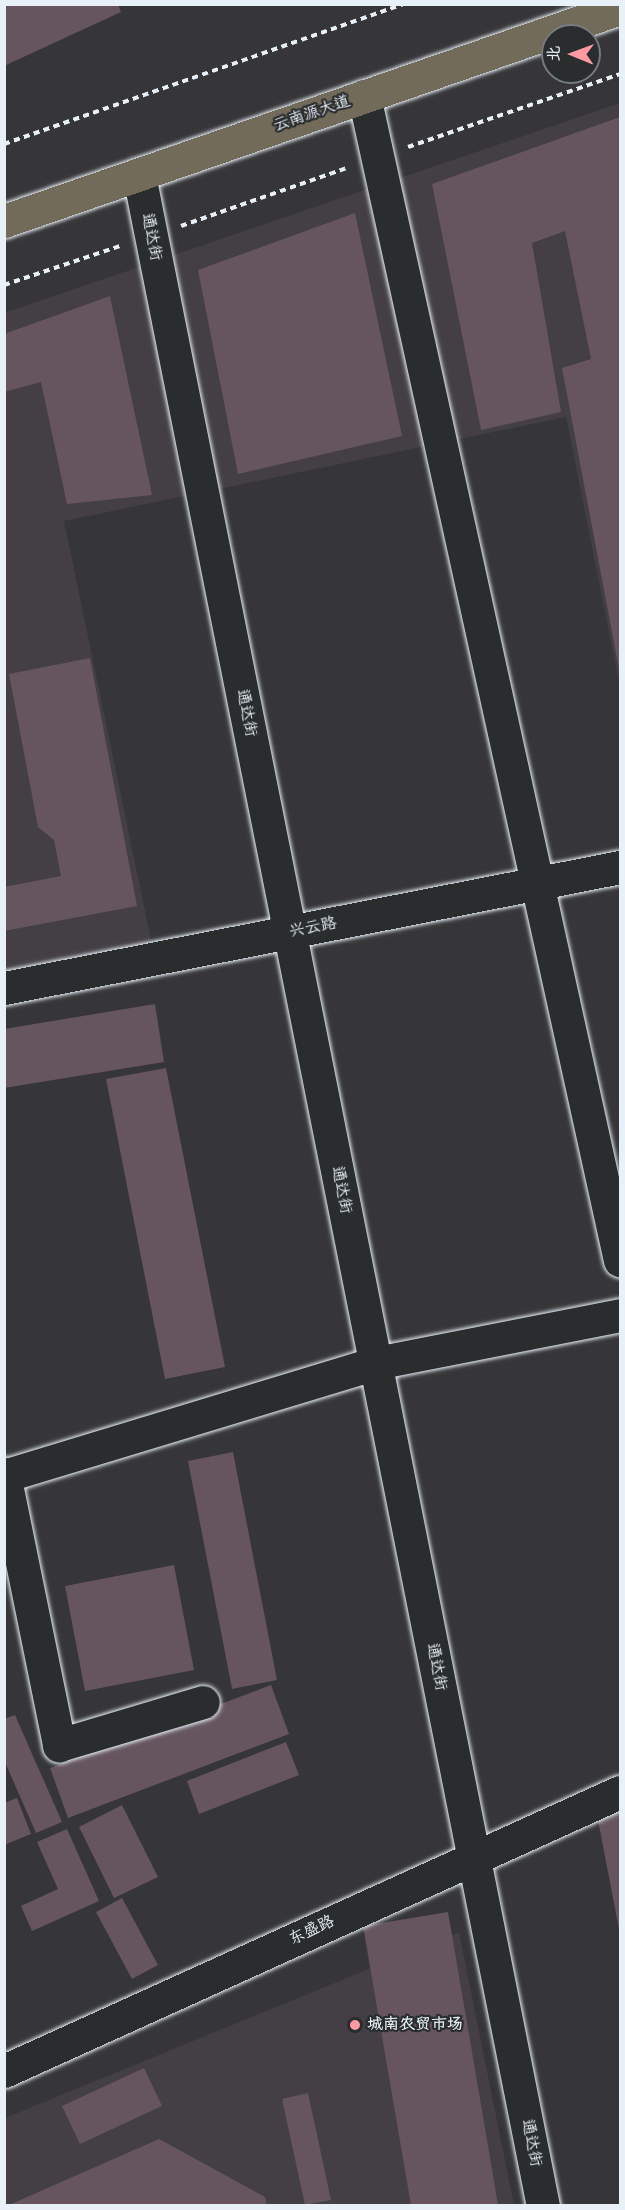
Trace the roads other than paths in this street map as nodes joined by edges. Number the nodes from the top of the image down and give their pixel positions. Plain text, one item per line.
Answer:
1 (621, 8) edge
2 (364, 96) junction
3 (139, 175) junction
4 (4, 221) edge
5 (621, 867) edge
6 (538, 883) junction
7 (290, 932) junction
8 (4, 988) edge
9 (621, 1260) edge
10 (621, 1315) edge
11 (376, 1363) junction
12 (5, 1476) edge
13 (203, 1702) dead end
14 (621, 1792) edge
15 (473, 1856) junction
16 (4, 2071) edge
17 (543, 2205) edge

1 - 2 main road, 云南源大道
2 - 3 main road, 云南源大道
2 - 6 street
3 - 4 main road, 云南源大道
3 - 7 street, 通达街
5 - 6 street, 兴云路
6 - 7 street, 兴云路
6 - 9 street
7 - 8 street, 兴云路
7 - 11 street, 通达街
10 - 11 street
11 - 12 street
11 - 15 street, 通达街
12 - 13 street
14 - 15 street, 东盛路
15 - 16 street, 东盛路
15 - 17 street, 通达街

